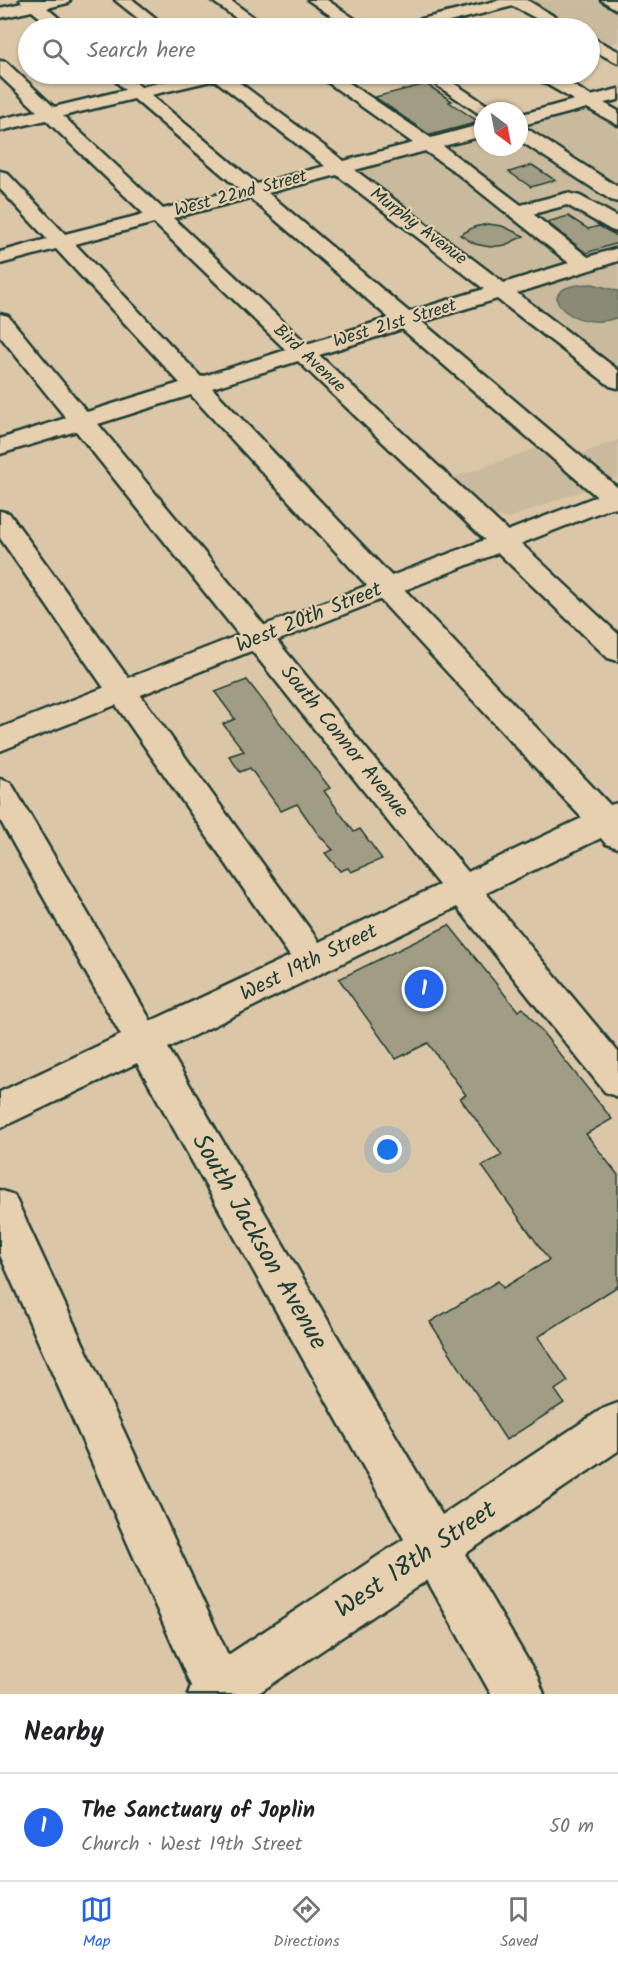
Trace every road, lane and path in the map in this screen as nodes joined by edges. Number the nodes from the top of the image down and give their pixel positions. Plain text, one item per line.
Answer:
1 (62, 0) edge
2 (123, 0) edge
3 (219, 0) edge
4 (316, 0) edge
5 (516, 0) edge
6 (609, 0) edge
7 (31, 3) edge
8 (618, 5) edge
9 (431, 6) dead end
10 (0, 13) edge
11 (50, 18) edge
12 (147, 18) edge
13 (245, 18) edge
14 (344, 18) edge
15 (450, 18) joint
16 (548, 18) edge
17 (600, 48) edge
18 (618, 58) edge
19 (0, 66) edge
20 (18, 83) edge
21 (19, 84) edge
22 (129, 84) edge
23 (174, 84) edge
24 (231, 84) edge
25 (340, 84) edge
26 (445, 84) edge
27 (559, 84) edge
28 (139, 92) junction
29 (618, 94) edge
30 (589, 102) junction
31 (474, 103) edge
32 (50, 113) junction
33 (528, 119) edge
34 (618, 119) edge
35 (0, 124) edge
36 (474, 132) edge
37 (528, 138) edge
38 (429, 144) junction
39 (341, 168) junction
40 (0, 177) edge
41 (254, 191) junction
42 (618, 196) edge
43 (517, 212) junction
44 (159, 216) junction
45 (618, 226) edge
46 (61, 242) junction
47 (618, 254) edge
48 (0, 258) edge
49 (585, 265) junction
50 (502, 291) junction
51 (0, 321) edge
52 (406, 321) junction
53 (302, 353) junction
54 (618, 381) edge
55 (196, 386) junction
56 (82, 421) junction
57 (0, 447) edge
58 (617, 498) edge
59 (0, 519) edge
60 (502, 542) junction
61 (386, 588) junction
62 (259, 638) junction
63 (618, 651) edge
64 (122, 692) junction
65 (0, 740) edge
66 (0, 791) edge
67 (614, 824) edge
68 (464, 889) junction
69 (313, 962) junction
70 (144, 1042) junction
71 (618, 1080) edge
72 (0, 1111) edge
73 (0, 1209) edge
74 (618, 1425) edge
75 (434, 1548) junction
76 (217, 1693) edge
77 (519, 1694) edge

1 - 7 street
2 - 12 street
3 - 13 street
4 - 14 street
5 - 15 street
5 - 16 street
6 - 8 street
7 - 10 street
7 - 11 street
9 - 15 street
17 - 18 street
19 - 20 street, Bird Avenue
21 - 32 street, Bird Avenue
22 - 28 street
23 - 28 street
24 - 39 street, Murphy Avenue
25 - 38 street
26 - 31 street
27 - 30 street
28 - 32 street
28 - 41 street
29 - 30 street
30 - 33 street
30 - 34 street
32 - 35 street
32 - 44 street, Bird Avenue
36 - 38 street, West 22nd Street
37 - 42 street
38 - 39 street, West 22nd Street
38 - 43 street
39 - 41 street, West 22nd Street
39 - 50 street, Murphy Avenue
40 - 46 street
41 - 44 street, West 22nd Street
41 - 52 street
43 - 45 street
43 - 49 street
44 - 46 street, West 22nd Street
44 - 53 street, Bird Avenue
46 - 48 street, West 22nd Street
46 - 55 street
47 - 49 street, West 21st Street
49 - 50 street, West 21st Street
50 - 52 street, West 21st Street
50 - 54 street, Murphy Avenue
51 - 56 street, South Connor Avenue
52 - 53 street, West 21st Street
52 - 58 street
53 - 55 street, West 21st Street
53 - 60 street, Bird Avenue
55 - 56 street, West 21st Street
55 - 61 street
56 - 57 street, West 21st Street
56 - 62 street, South Connor Avenue
58 - 60 street, West 20th Street
59 - 64 street
60 - 61 street, West 20th Street
60 - 63 street, Bird Avenue
61 - 62 street, West 20th Street
61 - 67 street
62 - 64 street, West 20th Street
62 - 68 street, South Connor Avenue
64 - 65 street, West 20th Street
64 - 69 street
66 - 70 street, South Jackson Avenue
67 - 68 street, West 19th Street
68 - 69 street, West 19th Street
68 - 71 street, South Connor Avenue
69 - 70 street, West 19th Street
70 - 72 street, West 19th Street
70 - 75 street, South Jackson Avenue
73 - 76 street
74 - 75 street, West 18th Street
75 - 76 street, West 18th Street
75 - 77 street, South Jackson Avenue

